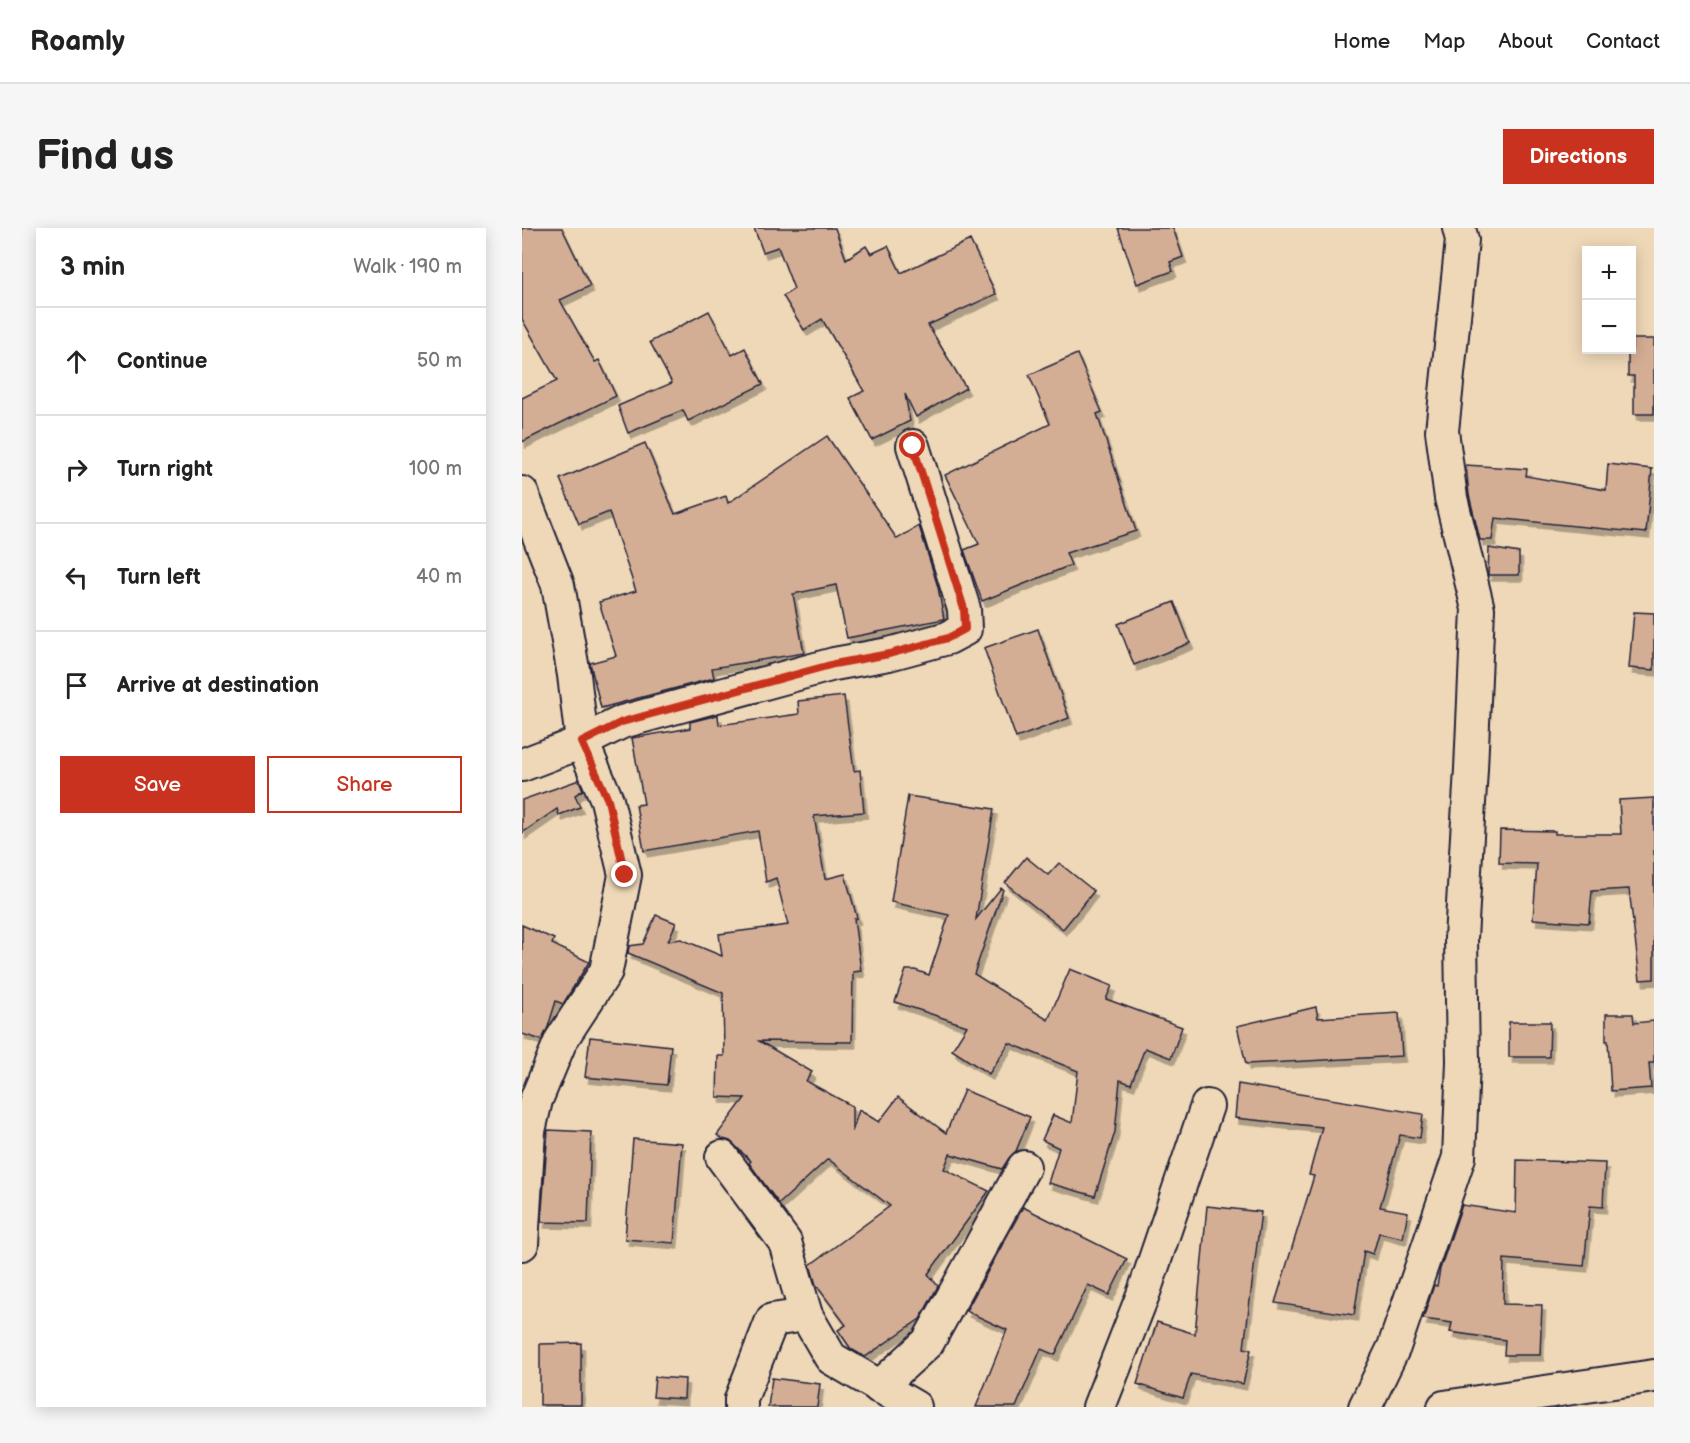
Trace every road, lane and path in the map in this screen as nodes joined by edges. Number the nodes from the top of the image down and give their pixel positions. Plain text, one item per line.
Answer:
1 (1459, 228) edge
2 (913, 446) dead end
3 (522, 493) edge
4 (582, 742) junction
5 (522, 765) edge
6 (529, 1100) edge
7 (1207, 1106) dead end
8 (722, 1157) dead end
9 (1024, 1167) dead end
10 (522, 1244) edge
11 (806, 1315) junction
12 (1654, 1376) edge
13 (879, 1387) junction
14 (741, 1407) edge
15 (915, 1407) edge
16 (1099, 1407) edge
17 (1365, 1407) edge
18 (1444, 1407) edge

1 - 17 street
2 - 4 street
3 - 4 street
4 - 5 street
4 - 6 street
6 - 10 street
7 - 16 street
8 - 11 street
9 - 13 street
11 - 13 street
11 - 14 street
12 - 18 street
13 - 15 street

